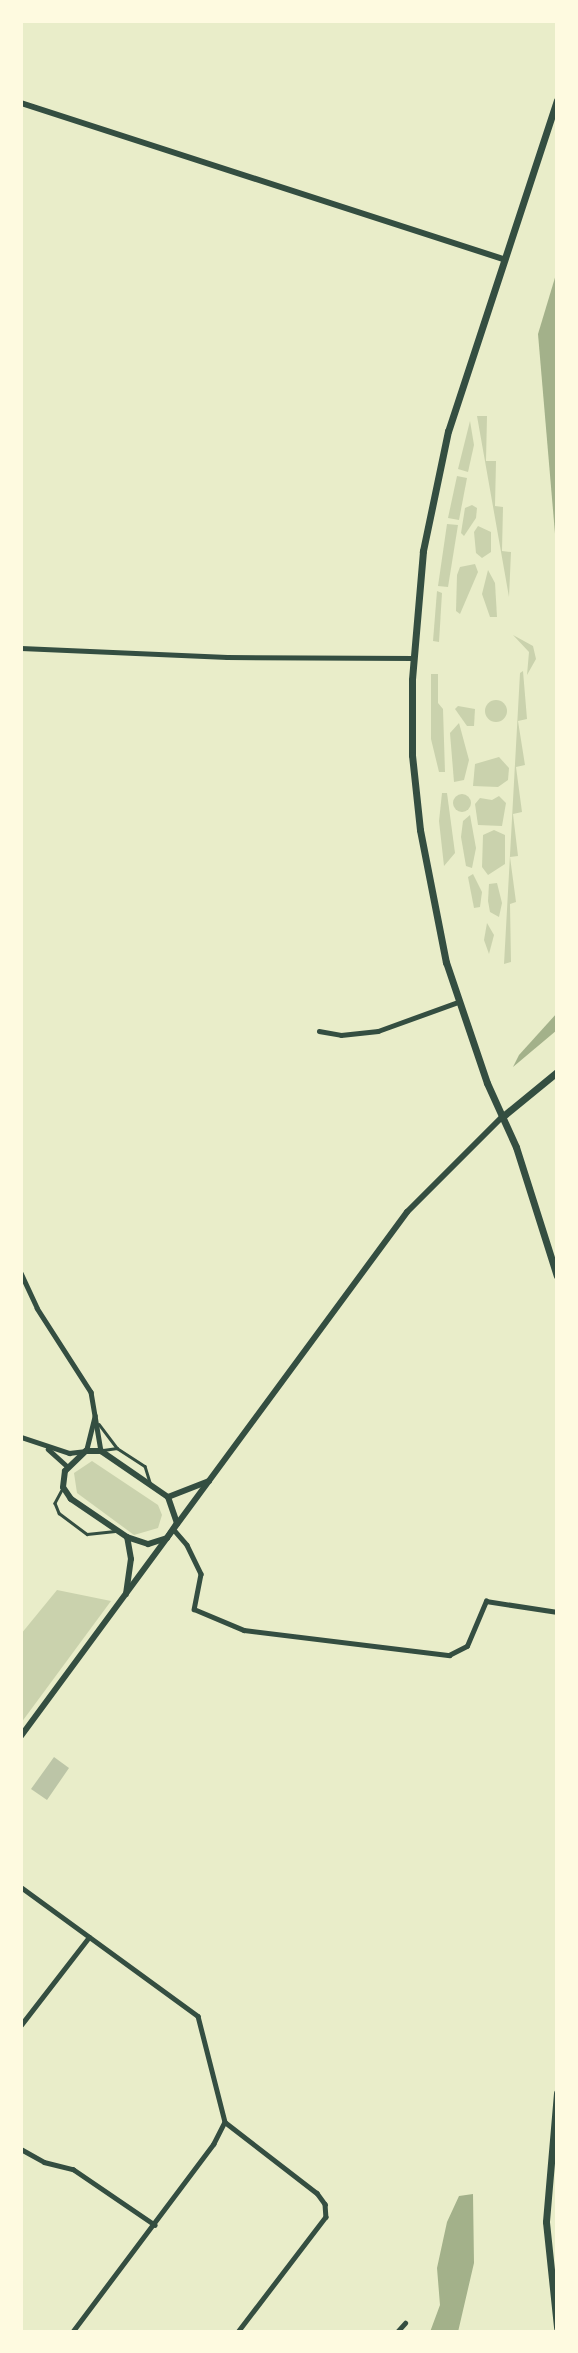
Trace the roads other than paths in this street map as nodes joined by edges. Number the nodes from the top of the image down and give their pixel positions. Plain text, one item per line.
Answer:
1 (557, 100) edge
2 (21, 103) edge
3 (503, 259) junction
4 (21, 648) edge
5 (412, 658) junction
6 (458, 1002) junction
7 (319, 1031) dead end
8 (557, 1072) edge
9 (502, 1117) junction
10 (21, 1273) edge
11 (557, 1276) edge
12 (96, 1413) junction
13 (99, 1424) junction
14 (21, 1437) edge
15 (45, 1447) junction
16 (117, 1448) junction
17 (86, 1451) junction
18 (101, 1451) junction
19 (67, 1466) junction
20 (210, 1480) junction
21 (150, 1485) junction
22 (63, 1487) junction
23 (168, 1497) junction
24 (116, 1530) junction
25 (174, 1531) junction
26 (127, 1538) junction
27 (126, 1596) junction
28 (557, 1612) edge
29 (21, 1737) edge
30 (21, 1887) edge
31 (89, 1937) junction
32 (21, 2025) edge
33 (557, 2092) edge
34 (225, 2122) junction
35 (21, 2149) edge
36 (155, 2225) junction
37 (405, 2323) dead end
38 (557, 2327) edge
39 (73, 2332) edge
40 (238, 2332) edge
41 (397, 2332) edge

1 - 3 main road
2 - 3 main road
3 - 5 main road
4 - 5 street
5 - 6 main road
6 - 7 street
6 - 9 main road
8 - 9 main road
9 - 11 main road
9 - 20 main road
10 - 12 street
12 - 13 street
12 - 17 street
13 - 16 lane
13 - 18 street
14 - 15 street
15 - 17 street
15 - 19 street
16 - 18 lane
16 - 21 lane
17 - 18 main road
17 - 19 main road
18 - 21 main road
19 - 22 main road
20 - 23 main road
20 - 25 main road
21 - 23 main road
22 - 24 main road
22 - 24 lane
23 - 25 main road
24 - 26 main road
25 - 26 main road
25 - 27 main road
25 - 28 street
26 - 27 main road
27 - 29 main road
30 - 31 street
31 - 32 street
31 - 34 street
33 - 38 main road
34 - 36 street
34 - 40 street
35 - 36 street
36 - 39 street
37 - 41 street

